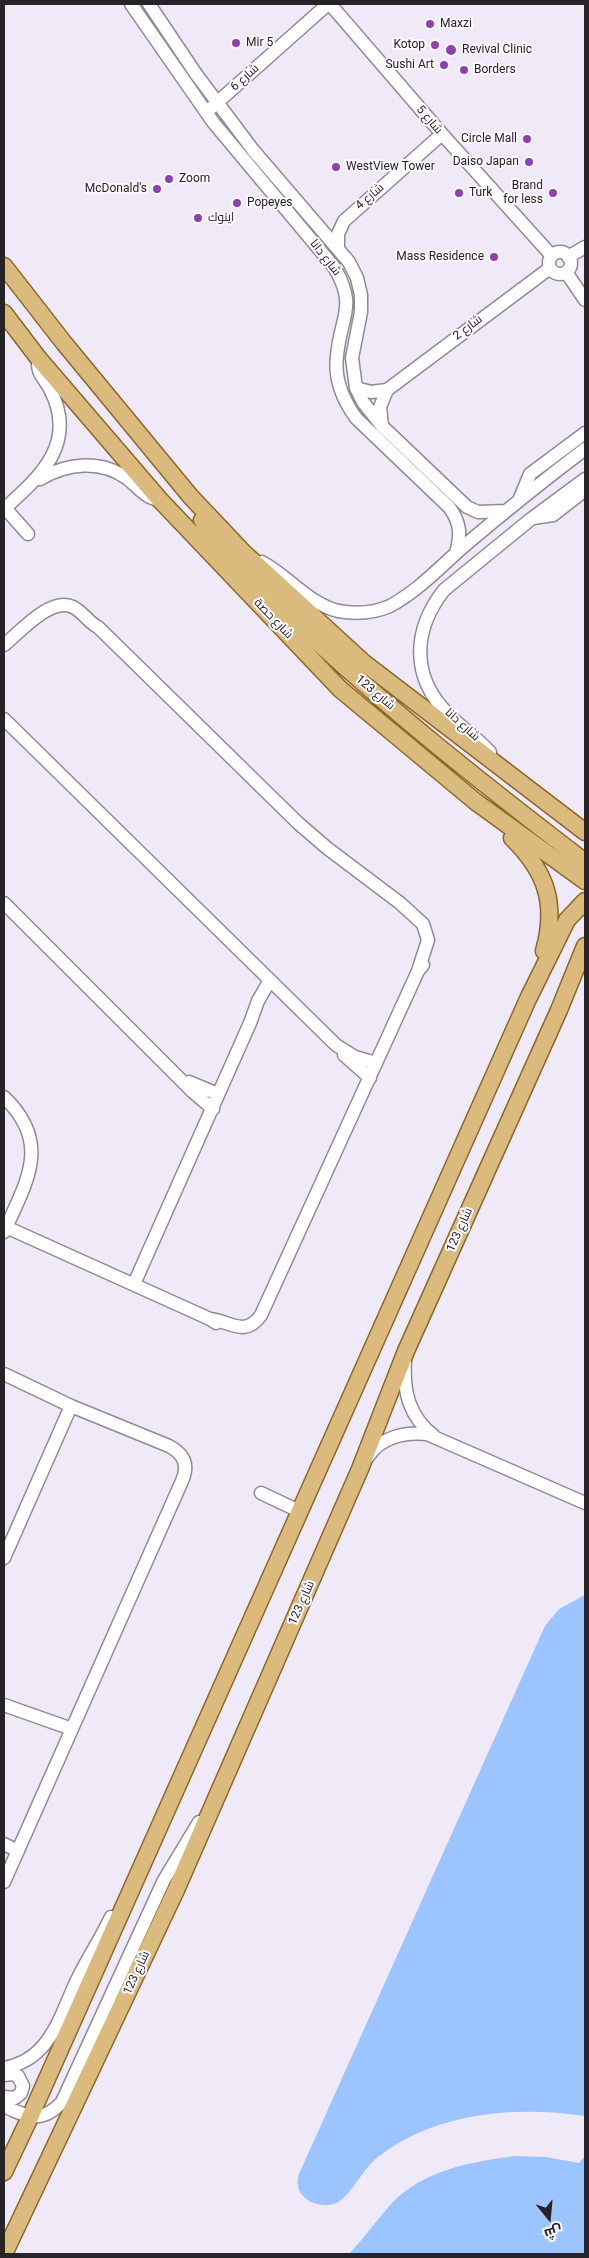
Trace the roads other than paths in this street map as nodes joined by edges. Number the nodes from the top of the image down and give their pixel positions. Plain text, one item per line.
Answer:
1 (131, 4) edge
2 (149, 4) edge
3 (329, 4) edge
4 (217, 102) junction
5 (206, 113) junction
6 (442, 134) junction
7 (344, 220) junction
8 (315, 223) junction
9 (585, 247) edge
10 (338, 249) junction
11 (568, 257) junction
12 (551, 262) junction
13 (4, 266) edge
14 (566, 272) junction
15 (585, 300) edge
16 (4, 313) edge
17 (39, 358) junction
18 (356, 388) junction
19 (387, 390) junction
20 (382, 426) junction
21 (585, 433) edge
22 (585, 449) edge
23 (413, 454) junction
24 (402, 463) junction
25 (585, 479) edge
26 (33, 483) junction
27 (585, 490) edge
28 (191, 497) junction
29 (519, 499) junction
30 (160, 500) junction
31 (4, 508) edge
32 (506, 511) junction
33 (531, 519) junction
34 (28, 534) dead end
35 (244, 553) junction
36 (456, 553) junction
37 (4, 645) edge
38 (4, 718) edge
39 (507, 773) junction
40 (476, 802) junction
41 (585, 832) edge
42 (585, 862) edge
43 (585, 881) edge
44 (585, 901) edge
45 (4, 903) edge
46 (585, 946) edge
47 (585, 969) edge
48 (274, 984) junction
49 (528, 998) junction
50 (559, 1010) junction
51 (336, 1045) junction
52 (376, 1063) junction
53 (176, 1074) junction
54 (370, 1078) junction
55 (218, 1094) junction
56 (4, 1096) edge
57 (213, 1109) junction
58 (5, 1230) edge
59 (134, 1284) junction
60 (406, 1351) junction
61 (4, 1374) edge
62 (71, 1406) junction
63 (436, 1437) junction
64 (360, 1470) junction
65 (261, 1493) dead end
66 (585, 1503) edge
67 (299, 1511) junction
68 (4, 1558) edge
69 (4, 1705) edge
70 (72, 1729) junction
71 (225, 1779) junction
72 (152, 1843) junction
73 (4, 1844) edge
74 (18, 1851) junction
75 (4, 1882) edge
76 (4, 2068) edge
77 (4, 2075) edge
78 (4, 2097) edge
79 (4, 2106) edge
80 (30, 2118) junction
81 (4, 2172) edge
82 (4, 2254) edge

1 - 5 street, شارع دانا
2 - 4 street, شارع دانا
3 - 4 street, شارع 6
3 - 6 street, شارع 5
4 - 5 street, شارع 6
4 - 8 street, شارع دانا
5 - 24 street, شارع دانا
6 - 7 street, شارع 4
6 - 12 street, شارع 5
7 - 8 street, شارع 4
7 - 10 street, شارع 4
8 - 10 street, شارع دانا
9 - 11 street
10 - 18 street, شارع دانا
11 - 12 street
11 - 14 street
12 - 14 street
12 - 19 street, شارع 2
13 - 28 main road
14 - 15 street
16 - 17 main road, شارع حصة
17 - 26 street
17 - 30 main road, شارع حصة
18 - 19 street
18 - 20 street, شارع دانا
19 - 20 street
20 - 23 street, شارع دانا
21 - 29 street
22 - 29 street
23 - 24 street
23 - 32 street, شارع دانا
24 - 36 street, شارع دانا
25 - 33 street, شارع دانا
26 - 30 street
26 - 31 street
27 - 33 street
28 - 35 main road
28 - 42 main road, شارع 123
29 - 32 street
30 - 40 main road, شارع حصة
31 - 34 street
32 - 36 street
33 - 39 street, شارع دانا
35 - 36 street
35 - 39 main road
37 - 52 street
38 - 48 street
39 - 41 main road
40 - 43 main road, شارع حصة
40 - 49 main road
44 - 49 main road
45 - 53 street
46 - 50 main road, شارع 123
47 - 50 main road
48 - 51 street
48 - 55 street
49 - 67 main road
50 - 60 main road, شارع 123
51 - 52 street
51 - 54 street
52 - 54 street
53 - 55 street
53 - 57 street
54 - 59 street
55 - 57 street
56 - 58 street
57 - 59 street
58 - 59 street
60 - 63 street
60 - 64 main road, شارع 123
61 - 62 street
62 - 68 street
62 - 70 street
63 - 64 street
63 - 66 street
64 - 71 main road, شارع 123
65 - 67 street
67 - 72 main road
69 - 70 street
70 - 74 street
71 - 80 street
71 - 82 main road, شارع 123
72 - 76 street
72 - 80 main road
73 - 74 street
74 - 75 street
77 - 78 street
79 - 80 street
80 - 81 main road

